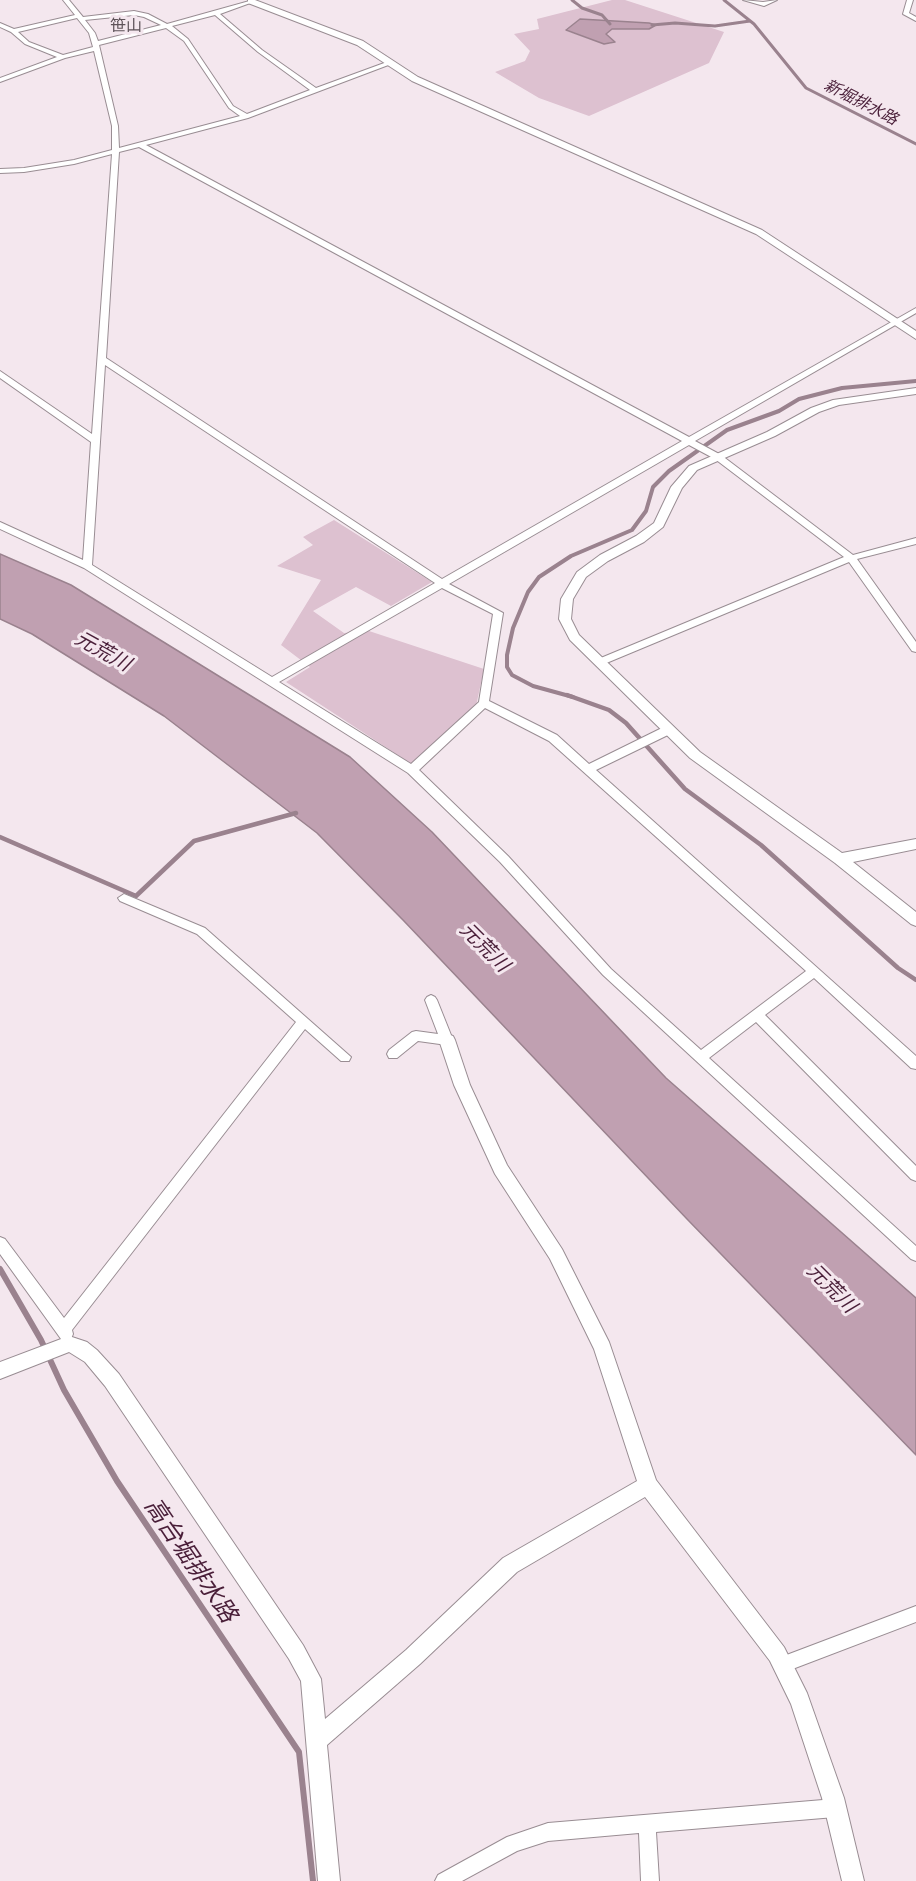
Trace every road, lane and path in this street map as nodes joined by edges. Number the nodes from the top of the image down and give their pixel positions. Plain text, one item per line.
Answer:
1 (66, 0) edge
2 (746, 0) edge
3 (774, 0) edge
4 (909, 0) edge
5 (250, 1) edge
6 (216, 13) junction
7 (80, 17) junction
8 (916, 19) edge
9 (0, 25) edge
10 (167, 26) junction
11 (13, 31) junction
12 (97, 46) junction
13 (63, 57) junction
14 (389, 63) junction
15 (0, 81) edge
16 (314, 90) junction
17 (246, 117) junction
18 (140, 145) junction
19 (117, 151) junction
20 (0, 171) edge
21 (916, 310) edge
22 (893, 323) junction
23 (916, 336) edge
24 (103, 360) junction
25 (0, 374) edge
26 (916, 391) edge
27 (96, 441) junction
28 (688, 442) junction
29 (718, 458) junction
30 (0, 525) edge
31 (916, 541) edge
32 (851, 558) junction
33 (87, 566) junction
34 (443, 583) junction
35 (916, 649) edge
36 (600, 662) junction
37 (273, 681) junction
38 (484, 703) junction
39 (668, 730) junction
40 (589, 769) junction
41 (412, 770) junction
42 (916, 844) edge
43 (840, 859) junction
44 (124, 898) dead end
45 (916, 920) edge
46 (814, 971) junction
47 (431, 1000) dead end
48 (757, 1015) junction
49 (304, 1021) junction
50 (447, 1040) junction
51 (393, 1053) dead end
52 (345, 1057) dead end
53 (700, 1058) junction
54 (916, 1064) edge
55 (916, 1175) edge
56 (0, 1243) edge
57 (916, 1256) edge
58 (66, 1336) junction
59 (0, 1371) edge
60 (648, 1485) junction
61 (916, 1614) edge
62 (782, 1665) junction
63 (317, 1740) junction
64 (835, 1808) junction
65 (647, 1824) junction
66 (329, 1881) edge
67 (444, 1881) edge
68 (650, 1881) edge
69 (853, 1881) edge

1 - 7 street
2 - 3 street
4 - 8 street
5 - 6 street
5 - 14 street
6 - 10 street
6 - 16 street
7 - 10 street
7 - 11 street
7 - 12 street
9 - 11 street
10 - 12 street
10 - 17 street
11 - 13 street
12 - 13 street
12 - 19 street
13 - 15 street
14 - 16 street
14 - 22 street
16 - 17 street
17 - 18 street
18 - 19 street
18 - 28 street
19 - 20 street
19 - 24 street
21 - 22 street
22 - 23 street
22 - 28 street
24 - 27 street
24 - 34 street
25 - 27 street
26 - 29 street
27 - 33 street
28 - 29 street
28 - 34 street
29 - 32 street
29 - 36 street
30 - 33 street
31 - 32 street
32 - 35 street
32 - 36 street
33 - 37 street
34 - 37 street
34 - 38 street
36 - 39 street
37 - 41 street
38 - 40 street
38 - 41 street
39 - 40 street
39 - 43 street
40 - 46 street
41 - 53 street
42 - 43 street
43 - 45 street
44 - 49 street
46 - 48 street
46 - 54 street
47 - 50 street
48 - 53 street
48 - 55 street
49 - 52 street
49 - 58 street
50 - 51 street
50 - 60 street
53 - 57 street
56 - 58 street
58 - 59 street
58 - 63 street
60 - 62 street
60 - 63 street
61 - 62 street
62 - 64 street
63 - 66 street
64 - 65 street
64 - 69 street
65 - 67 street
65 - 68 street

